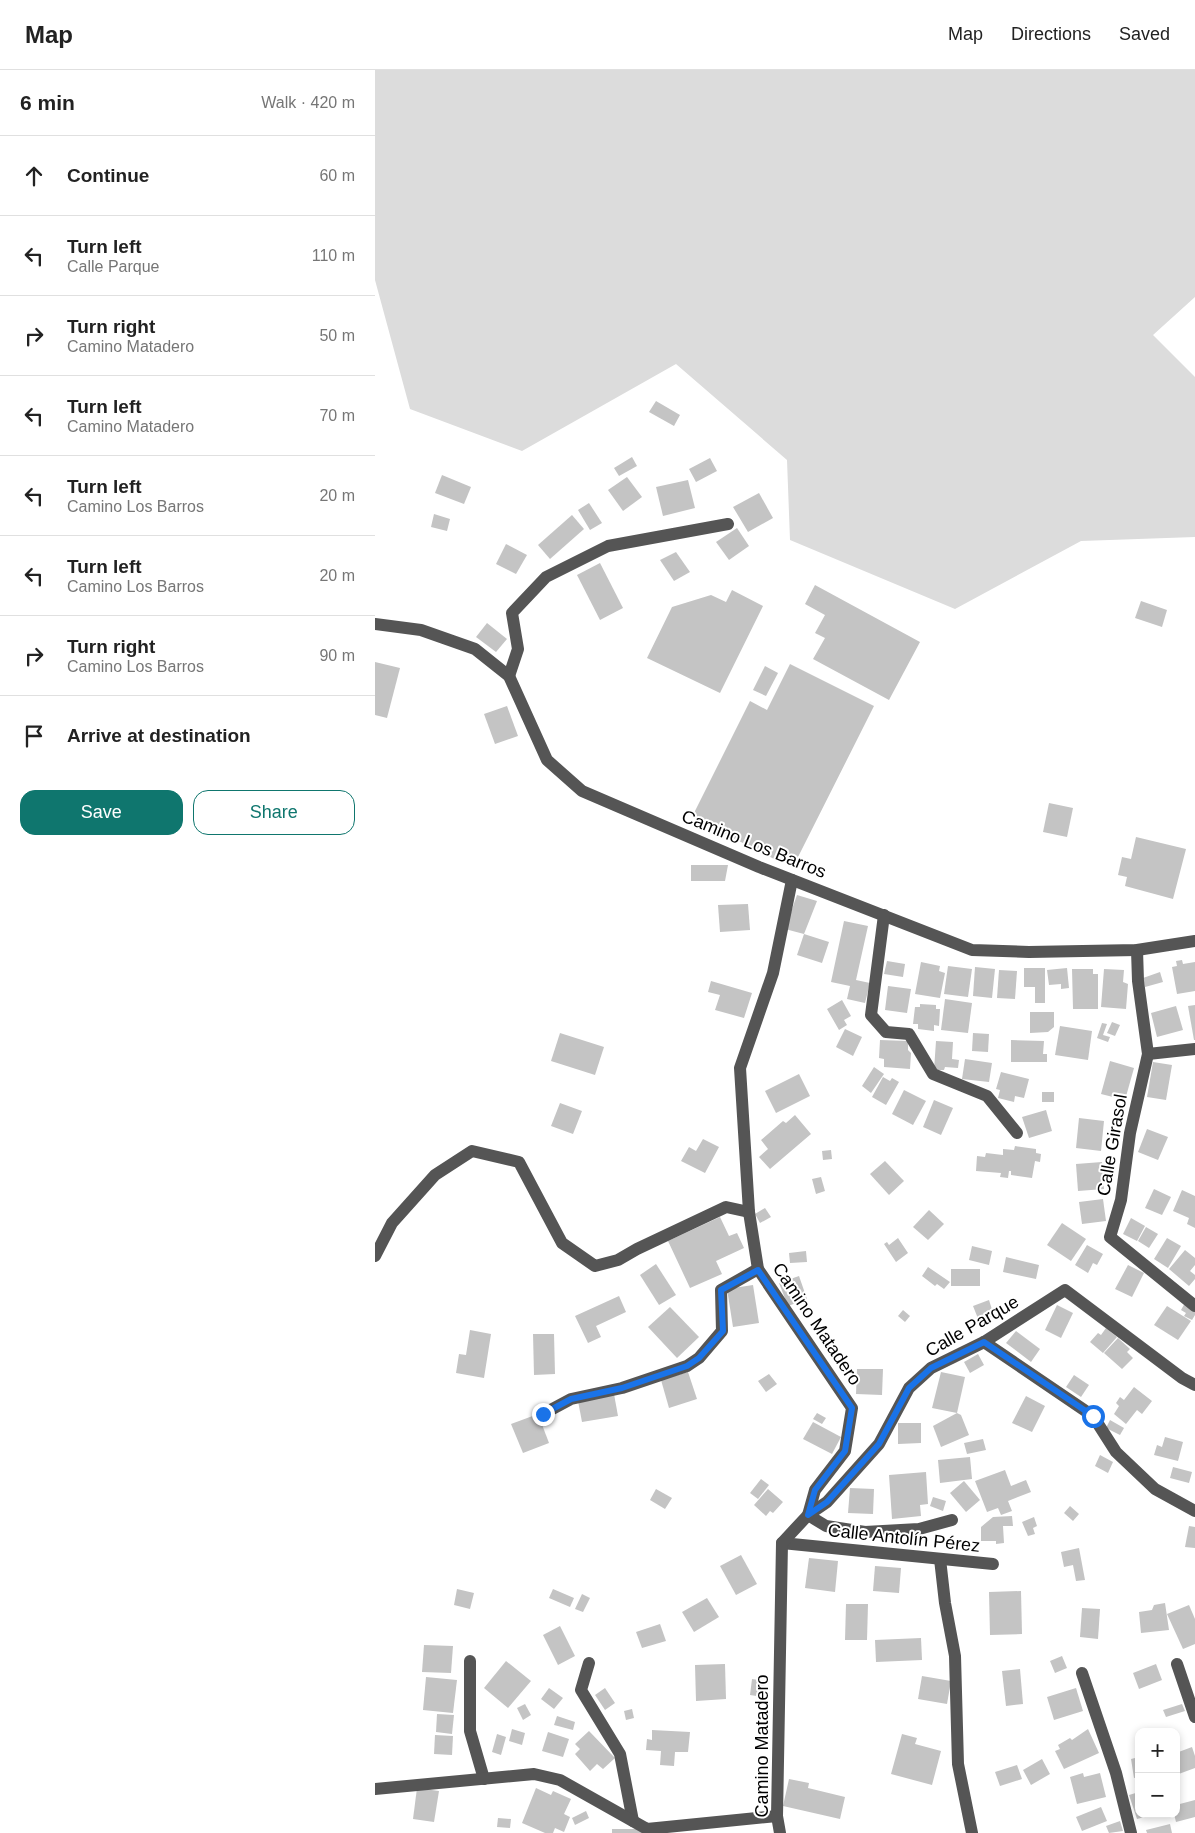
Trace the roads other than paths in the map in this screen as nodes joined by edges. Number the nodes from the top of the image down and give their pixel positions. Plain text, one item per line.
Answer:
1 (728, 524) dead end
2 (375, 624) edge
3 (509, 676) junction
4 (791, 880) junction
5 (884, 915) junction
6 (1195, 941) edge
7 (1137, 950) junction
8 (1195, 1050) edge
9 (1148, 1054) junction
10 (1017, 1133) dead end
11 (749, 1212) junction
12 (375, 1256) edge
13 (758, 1270) junction
14 (1195, 1306) edge
15 (984, 1342) junction
16 (1195, 1385) edge
17 (543, 1414) dead end
18 (1195, 1511) edge
19 (808, 1515) junction
20 (952, 1520) dead end
21 (782, 1543) junction
22 (940, 1559) junction
23 (993, 1564) dead end
24 (470, 1661) dead end
25 (589, 1663) dead end
26 (1177, 1664) dead end
27 (1081, 1673) dead end
28 (1195, 1717) edge
29 (484, 1779) junction
30 (375, 1790) edge
31 (777, 1816) junction
32 (633, 1821) junction
33 (780, 1833) edge
34 (972, 1833) edge
35 (1131, 1833) edge

1 - 3 street
2 - 3 street, Camino Los Barros
3 - 4 street, Camino Los Barros
4 - 5 street, Camino Los Barros
4 - 11 street, Camino Matadero
5 - 7 street, Camino Los Barros
5 - 10 street
6 - 7 street, Camino Los Barros
7 - 9 street, Calle Girasol
8 - 9 street
9 - 14 street, Calle Girasol
11 - 12 street
11 - 13 street, Camino Matadero
13 - 17 street
13 - 19 street, Camino Matadero
15 - 16 street, Calle Parque
15 - 18 street
15 - 19 street, Calle Parque
19 - 20 street
19 - 21 street, Camino Matadero
21 - 22 street, Calle Antolín Pérez
21 - 31 street, Camino Matadero
22 - 23 street, Calle Antolín Pérez
22 - 34 street
24 - 29 street
25 - 32 street
26 - 28 street
27 - 35 street
29 - 30 street
29 - 32 street
31 - 32 street
31 - 33 street, Camino Matadero

